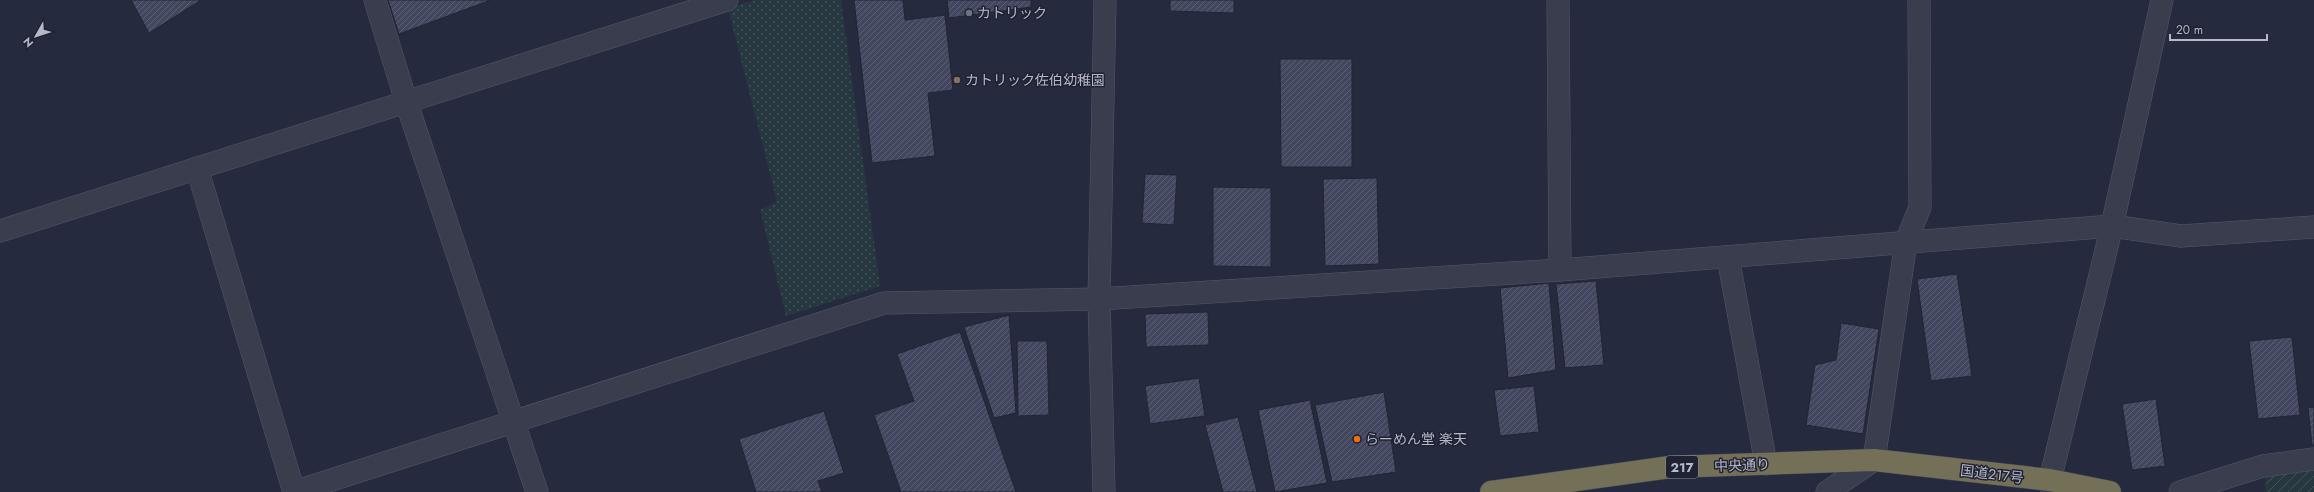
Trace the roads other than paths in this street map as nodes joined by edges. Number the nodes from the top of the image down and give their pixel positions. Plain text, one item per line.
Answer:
1 (375, 0) edge
2 (726, 0) edge
3 (1105, 0) edge
4 (1558, 0) edge
5 (1919, 0) edge
6 (2162, 0) edge
7 (406, 101) junction
8 (197, 168) junction
9 (2112, 226) junction
10 (2314, 227) edge
11 (0, 231) edge
12 (1906, 242) junction
13 (1728, 257) junction
14 (1560, 270) junction
15 (1099, 299) junction
16 (512, 422) junction
17 (2314, 459) edge
18 (1874, 460) junction
19 (1766, 464) junction
20 (1849, 485) edge
21 (2051, 486) edge
22 (294, 492) edge
23 (537, 492) edge
24 (1104, 492) edge
25 (1491, 492) edge
26 (1827, 492) edge
27 (2110, 492) edge
28 (2180, 492) edge

1 - 7 street
2 - 7 street
3 - 15 street
4 - 14 street
5 - 12 street
6 - 9 street
7 - 8 street
7 - 16 street
8 - 11 street
8 - 22 street
9 - 10 street
9 - 12 street
9 - 21 street
12 - 13 street
12 - 18 street
13 - 14 street
13 - 19 street
14 - 15 street
15 - 16 street
15 - 24 street
16 - 22 street
16 - 23 street
17 - 28 street
18 - 19 highway, 中央通り / 217
18 - 20 street
18 - 21 highway, 国道217号 / 217
19 - 25 highway, 中央通り / 217
20 - 26 street
21 - 27 highway, 国道217号 / 217

